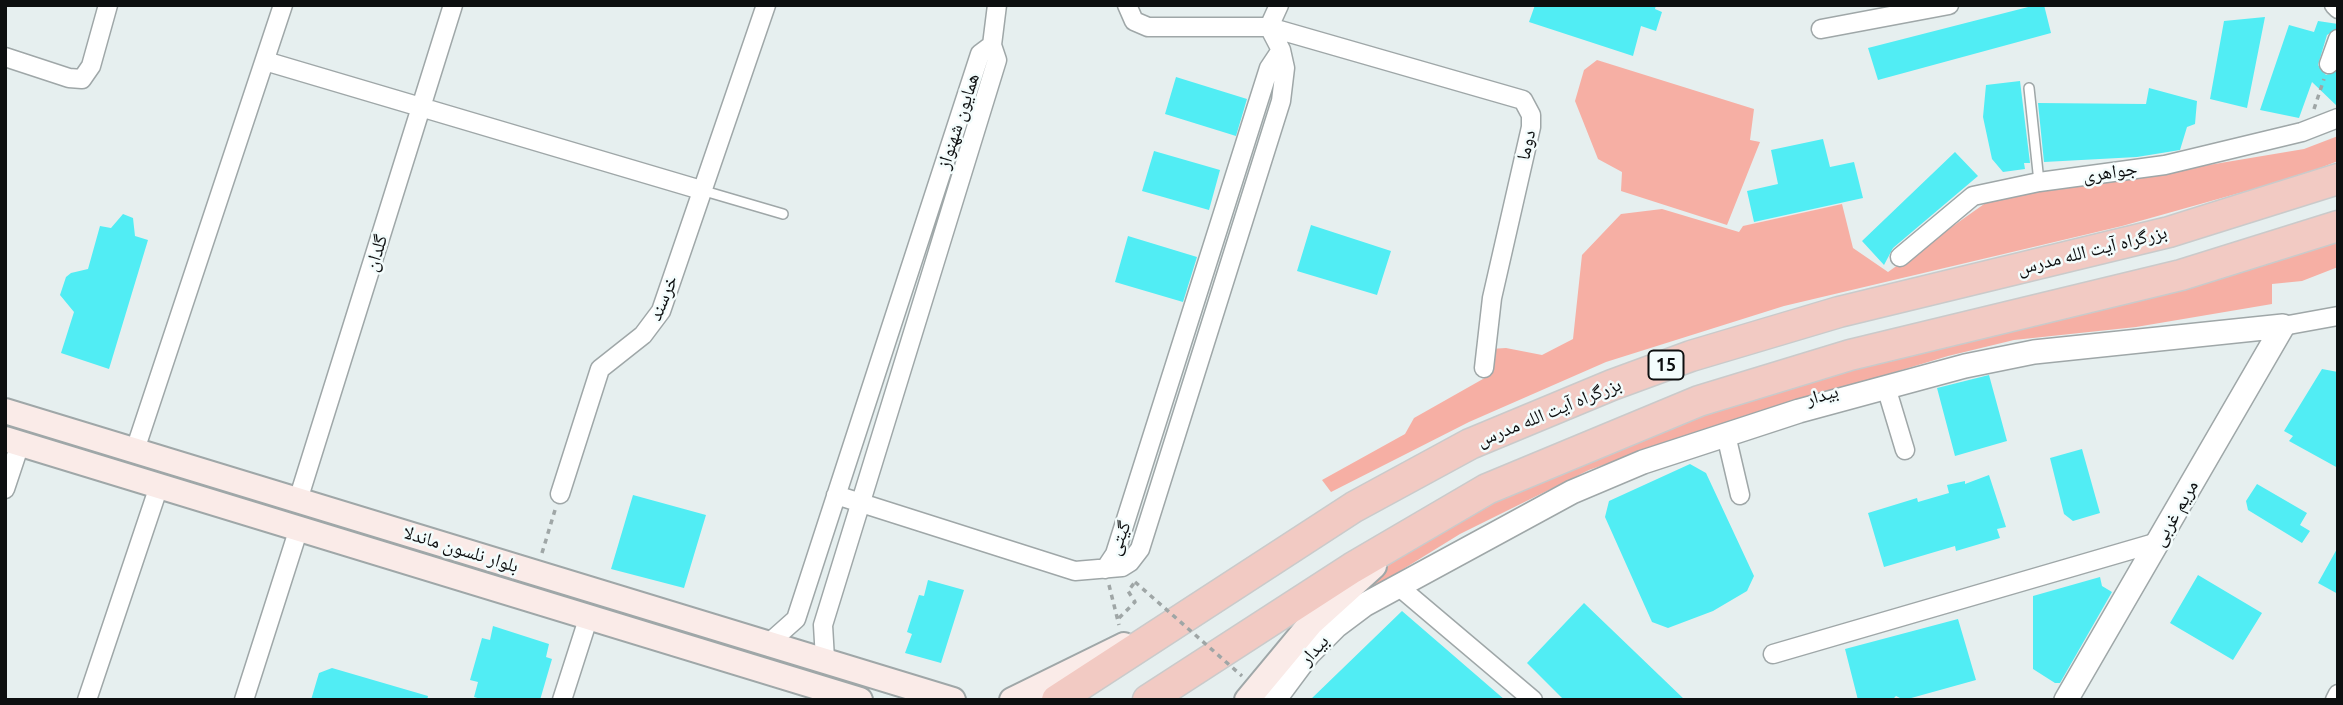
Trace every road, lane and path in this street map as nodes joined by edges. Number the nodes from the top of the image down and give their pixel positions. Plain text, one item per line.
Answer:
1 (108, 5) edge
2 (283, 5) edge
3 (453, 5) edge
4 (766, 5) edge
5 (997, 5) edge
6 (1127, 5) edge
7 (1279, 5) edge
8 (1949, 5) edge
9 (2334, 5) edge
10 (2338, 9) edge
11 (1269, 27) junction
12 (1821, 29) dead end
13 (2338, 39) edge
14 (990, 53) junction
15 (5, 57) edge
16 (265, 61) junction
17 (2329, 64) joint
18 (2029, 88) dead end
19 (421, 107) junction
20 (2338, 118) edge
21 (2306, 131) junction
22 (2338, 179) edge
23 (2039, 182) junction
24 (701, 191) junction
25 (783, 214) dead end
26 (2338, 226) edge
27 (1900, 257) dead end
28 (2338, 316) edge
29 (2283, 326) junction
30 (1483, 368) dead end
31 (1886, 387) junction
32 (17, 414) edge
33 (1726, 435) junction
34 (13, 442) edge
35 (135, 450) junction
36 (1905, 450) dead end
37 (159, 486) junction
38 (5, 489) edge
39 (560, 495) joint
40 (836, 495) junction
41 (1740, 495) dead end
42 (299, 500) junction
43 (860, 505) junction
44 (1432, 520) junction
45 (299, 528) junction
46 (2158, 542) junction
47 (1105, 569) junction
48 (537, 572) junction
49 (1397, 585) junction
50 (589, 616) junction
51 (1158, 634) junction
52 (769, 643) junction
53 (1773, 654) dead end
54 (825, 660) junction
55 (1244, 688) edge
56 (924, 693) edge
57 (2338, 694) edge
58 (87, 700) edge
59 (244, 700) edge
60 (562, 700) edge
61 (860, 700) edge
62 (953, 700) edge
63 (1012, 700) edge
64 (1057, 700) edge
65 (1148, 700) edge
66 (1274, 700) edge
67 (1533, 700) edge
68 (2066, 700) edge
69 (2334, 700) edge

1 - 15 street
2 - 16 street
3 - 19 street, گلدان
4 - 24 street, خرسند
5 - 14 street
6 - 11 street, دوما
7 - 11 street
8 - 12 street
9 - 10 street
11 - 30 street, دوما
11 - 47 street, گیتی
13 - 17 street
14 - 40 street, همایون شهنواز
14 - 43 street, همایون شهنواز
16 - 19 street
16 - 35 street
17 - 21 path
18 - 23 lane
19 - 24 street
19 - 42 street, گلدان
20 - 21 street, جواهری
21 - 23 street, جواهری
22 - 51 highway, بزرگراه آیت الله مدرس / 15
23 - 27 street, جواهری
24 - 25 lane
24 - 39 street, خرسند
26 - 44 highway, 15
28 - 29 street, بیدار
29 - 31 street, بیدار
29 - 46 street, مریم غربی
29 - 49 street, بیدار
31 - 33 street, بیدار
31 - 36 street
32 - 34 main road
32 - 35 main road, بلوار نلسون ماندلا
33 - 41 street
33 - 49 street, بیدار
34 - 37 main road, بلوار نلسون ماندلا
34 - 38 street
35 - 42 main road, بلوار نلسون ماندلا
37 - 45 main road, بلوار نلسون ماندلا
37 - 58 street
39 - 48 path
40 - 43 street
40 - 52 street, همایون شهنواز
42 - 48 main road, بلوار نلسون ماندلا
43 - 47 street
43 - 54 street, همایون شهنواز
44 - 55 main road
44 - 65 highway, 15
45 - 50 main road, بلوار نلسون ماندلا
45 - 59 street
46 - 53 street
46 - 68 street, مریم غربی
47 - 55 path, bridge
48 - 52 main road, بلوار نلسون ماندلا
49 - 66 street, بیدار
49 - 67 street
50 - 60 street
50 - 61 main road, بلوار نلسون ماندلا
51 - 63 main road
51 - 64 highway, بزرگراه آیت الله مدرس / 15
52 - 54 main road, بلوار نلسون ماندلا
54 - 56 main road, بلوار نلسون ماندلا
56 - 62 main road, بلوار نلسون ماندلا
57 - 69 street

